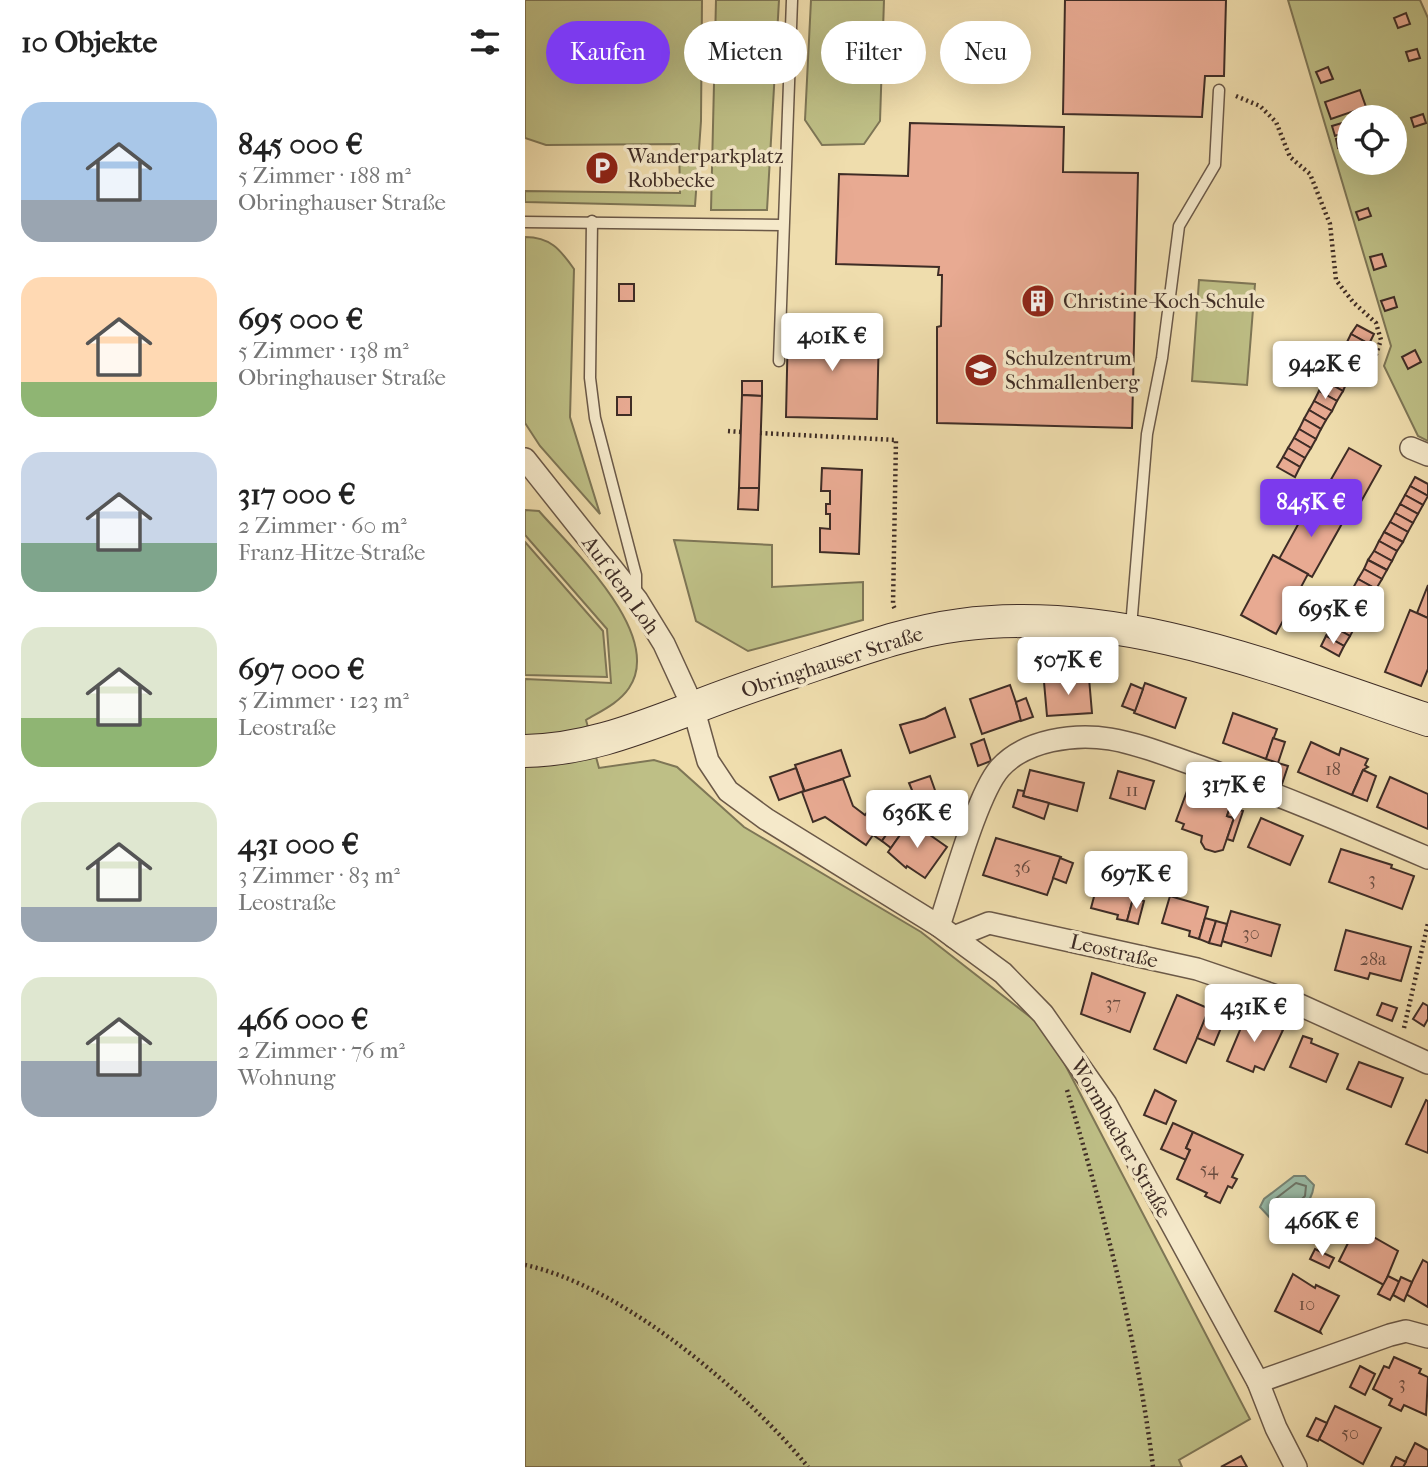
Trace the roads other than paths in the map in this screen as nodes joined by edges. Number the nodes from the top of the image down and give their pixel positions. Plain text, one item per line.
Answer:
1 (792, 0) edge
2 (1219, 90) road end
3 (592, 221) junction
4 (525, 222) edge
5 (782, 225) junction
6 (779, 361) dead end
7 (528, 469) edge
8 (637, 600) junction
9 (1131, 630) junction
10 (693, 707) junction
11 (1428, 720) edge
12 (525, 751) edge
13 (1428, 858) edge
14 (946, 931) junction
15 (1428, 1063) edge
16 (1428, 1337) edge
17 (1258, 1382) junction
18 (1296, 1467) edge

1 - 5 lane
2 - 9 lane
3 - 4 lane
3 - 5 lane
3 - 8 lane
5 - 6 lane
7 - 8 street, Auf dem Loh
8 - 10 street, Auf dem Loh
9 - 10 street, Obringhauser Straße
9 - 11 street, Obringhauser Straße
10 - 12 street, Obringhauser Straße
10 - 14 street, Wormbacher Straße
13 - 14 street
14 - 15 street, Leostraße
14 - 17 street, Wormbacher Straße
16 - 17 street
17 - 18 street, Wormbacher Straße

